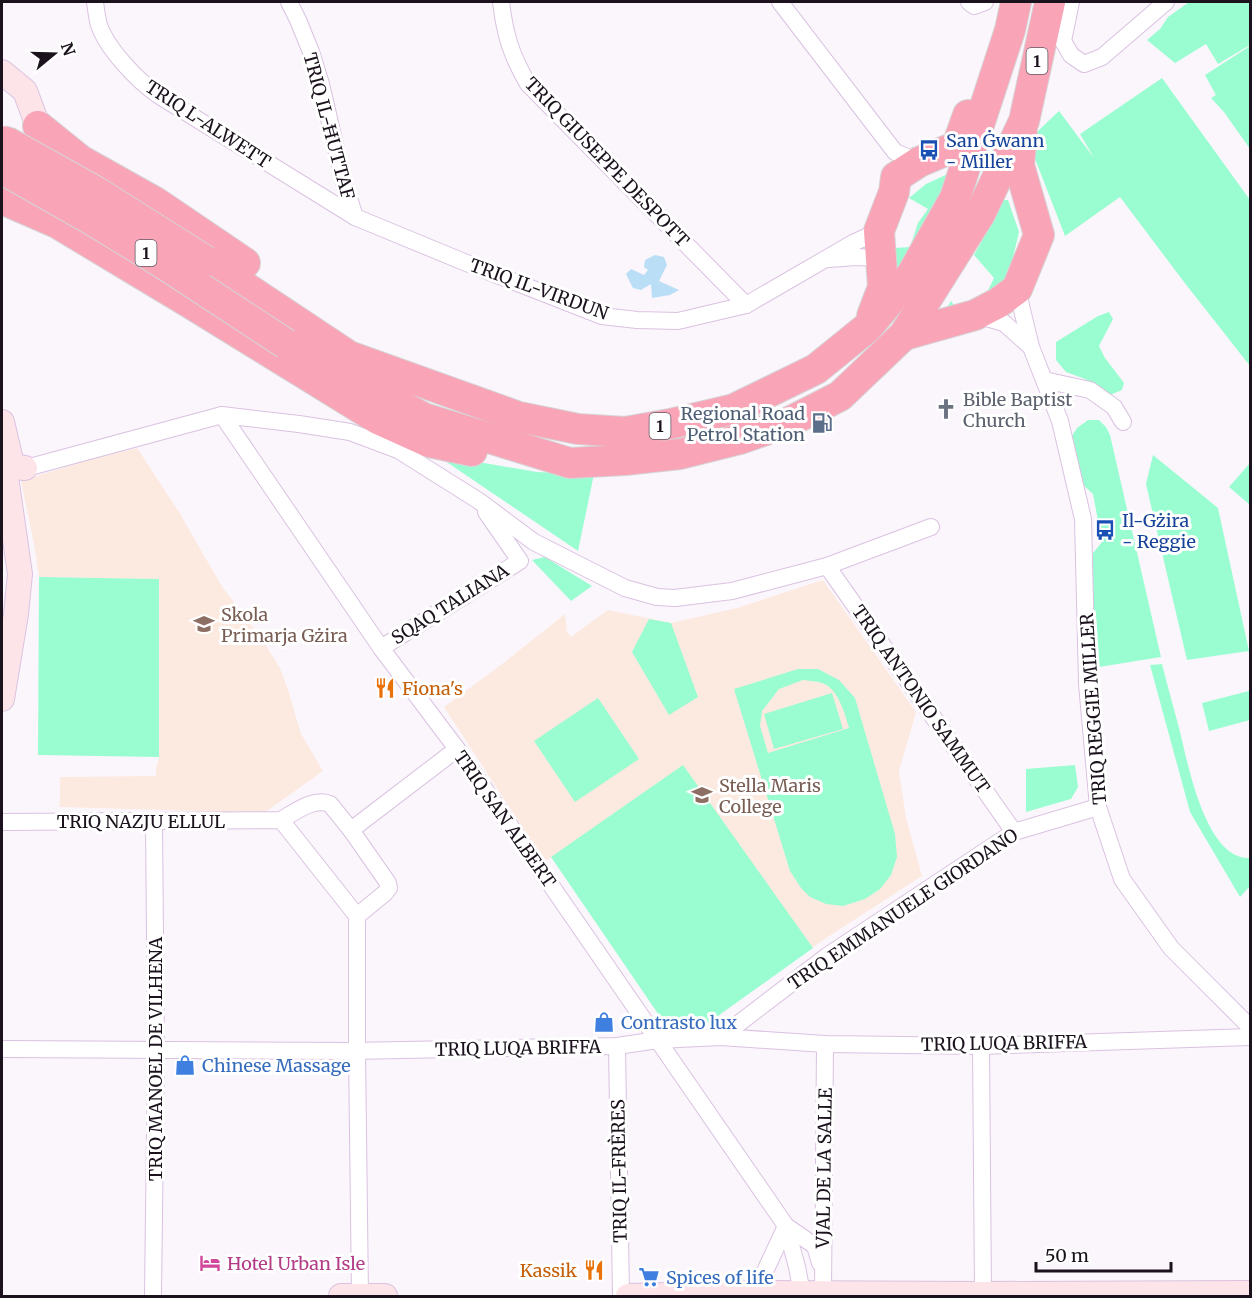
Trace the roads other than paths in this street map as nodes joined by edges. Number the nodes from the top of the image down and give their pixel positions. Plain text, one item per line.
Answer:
1 (94, 2) edge
2 (289, 2) edge
3 (501, 2) edge
4 (780, 2) edge
5 (1016, 2) edge
6 (1050, 2) edge
7 (1071, 2) edge
8 (1166, 2) edge
9 (1010, 30) junction
10 (2, 72) edge
11 (1024, 121) junction
12 (38, 126) junction
13 (2, 141) edge
14 (903, 164) junction
15 (2, 169) edge
16 (3, 201) edge
17 (355, 217) junction
18 (880, 244) junction
19 (825, 260) junction
20 (1017, 290) junction
21 (746, 305) junction
22 (975, 315) junction
23 (868, 327) junction
24 (904, 335) junction
25 (1031, 347) junction
26 (1044, 380) junction
27 (434, 386) junction
28 (222, 415) junction
29 (2, 422) edge
30 (1123, 422) dead end
31 (2, 449) edge
32 (570, 463) junction
33 (15, 471) junction
34 (479, 501) junction
35 (931, 526) dead end
36 (2, 551) edge
37 (827, 566) junction
38 (2, 595) edge
39 (7, 633) edge
40 (381, 648) junction
41 (2, 699) edge
42 (457, 749) junction
43 (1098, 807) junction
44 (281, 820) junction
45 (154, 821) junction
46 (2, 822) edge
47 (351, 830) junction
48 (1014, 832) junction
49 (357, 916) junction
50 (1251, 1027) edge
51 (721, 1037) junction
52 (1251, 1037) edge
53 (658, 1040) junction
54 (825, 1044) junction
55 (617, 1046) junction
56 (981, 1046) junction
57 (2, 1049) edge
58 (156, 1051) junction
59 (357, 1051) junction
60 (786, 1226) junction
61 (818, 1288) edge
62 (755, 1293) junction
63 (1251, 1293) edge
64 (983, 1294) junction
65 (918, 1295) edge
66 (153, 1296) edge
67 (341, 1296) edge
68 (360, 1296) edge
69 (385, 1296) edge
70 (621, 1296) edge
71 (628, 1296) edge

1 - 17 street, TRIQ L-ALWETT
2 - 17 street, TRIQ IL-ĦUTTAF
3 - 21 street, TRIQ GIUSEPPE DESPOTT
4 - 14 street
5 - 9 highway, 1
6 - 11 highway, 1
7 - 8 street
9 - 14 highway, 1
9 - 23 highway, 1
10 - 12 main road
11 - 20 highway, 1
11 - 24 highway, 1
12 - 16 main road
12 - 27 highway
13 - 27 highway, 1, bridge
14 - 18 highway
15 - 32 highway, 1, bridge
16 - 32 highway
17 - 21 street, TRIQ IL-VIRDUN
18 - 19 street, TRIQ IL-VIRDUN
18 - 19 street, TRIQ IL-VIRDUN
18 - 23 highway
19 - 21 street, TRIQ IL-VIRDUN
20 - 22 highway, 1
20 - 25 street, TRIQ REGGIE MILLER
22 - 24 highway, 1
22 - 25 street, TRIQ REGGIE MILLER
23 - 27 highway, 1
24 - 32 highway, 1
25 - 26 street, TRIQ REGGIE MILLER
26 - 30 street
26 - 43 street, TRIQ REGGIE MILLER
28 - 33 street
28 - 34 street
28 - 40 street, TRIQ SAN ALBERT
29 - 33 main road
31 - 33 main road
33 - 39 main road
34 - 37 street
34 - 40 street, SQAQ TALIANA
35 - 37 street
36 - 38 main road
37 - 48 street, TRIQ ANTONIO SAMMUT
39 - 41 main road
40 - 42 street, TRIQ SAN ALBERT
42 - 47 street
42 - 53 street, TRIQ SAN ALBERT
43 - 48 street, TRIQ EMMANUELE GIORDANO
43 - 50 street, TRIQ REGGIE MILLER
44 - 45 street, TRIQ NAZJU ELLUL
44 - 47 street
44 - 49 street
45 - 46 street, TRIQ NAZJU ELLUL
45 - 58 street, TRIQ MANOEL DE VILHENA
47 - 49 street
48 - 51 street, TRIQ EMMANUELE GIORDANO
49 - 59 street
51 - 53 street, TRIQ LUQA BRIFFA
51 - 54 street, TRIQ LUQA BRIFFA
52 - 56 street, TRIQ LUQA BRIFFA
53 - 55 street, TRIQ LUQA BRIFFA
53 - 60 street, TRIQ SAN ALBERT
54 - 56 street, TRIQ LUQA BRIFFA
54 - 61 street, VJAL DE LA SALLE
55 - 59 street, TRIQ LUQA BRIFFA
55 - 70 street, TRIQ IL-FRÈRES
56 - 64 street
57 - 58 street, TRIQ LUQA BRIFFA
58 - 59 street, TRIQ LUQA BRIFFA
58 - 66 street, TRIQ MANOEL DE VILHENA
59 - 68 street
60 - 61 street, TRIQ SAN ALBERT
60 - 61 street, TRIQ SAN ALBERT
60 - 62 street
61 - 62 main road
61 - 65 main road
62 - 71 main road
63 - 64 main road
64 - 65 main road
67 - 68 main road
68 - 69 main road

